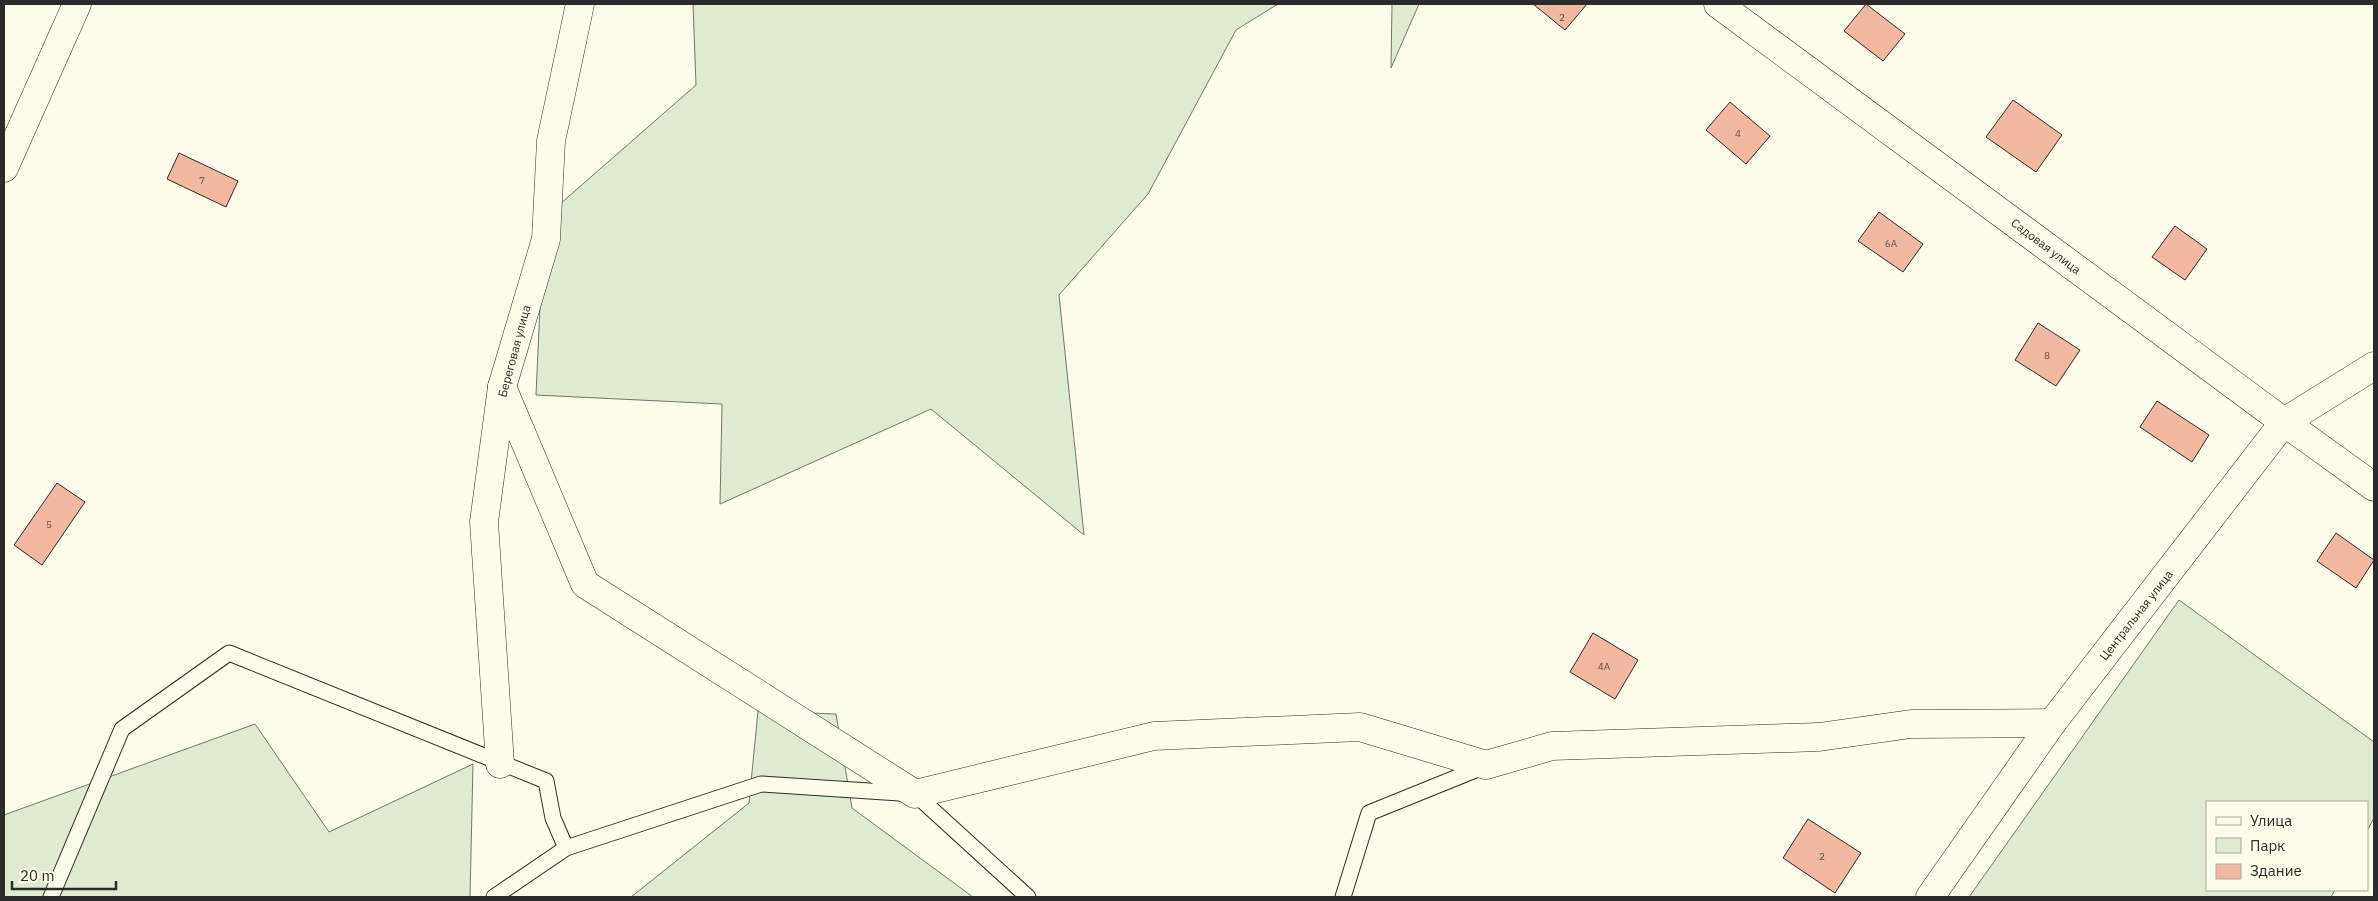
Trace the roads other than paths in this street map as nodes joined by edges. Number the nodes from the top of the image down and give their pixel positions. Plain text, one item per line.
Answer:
1 (77, 4) edge
2 (580, 4) edge
3 (1718, 4) edge
4 (4, 168) edge
5 (2374, 366) edge
6 (502, 386) junction
7 (2284, 422) junction
8 (2374, 486) edge
9 (2052, 723) junction
10 (500, 764) junction
11 (1486, 766) junction
12 (915, 794) junction
13 (566, 848) junction
14 (51, 897) edge
15 (494, 897) edge
16 (1028, 897) edge
17 (1343, 897) edge
18 (1930, 897) edge

1 - 4 street
2 - 6 street, Береговая улица
3 - 7 street, Садовая улица
5 - 7 street, Центральная улица
6 - 10 street, Береговая улица
6 - 12 street
7 - 8 street, Садовая улица
7 - 9 street, Центральная улица
9 - 11 street
9 - 18 street, Центральная улица
10 - 13 lane
10 - 14 lane
11 - 12 street
11 - 17 lane
12 - 13 lane
12 - 16 lane
13 - 15 lane

